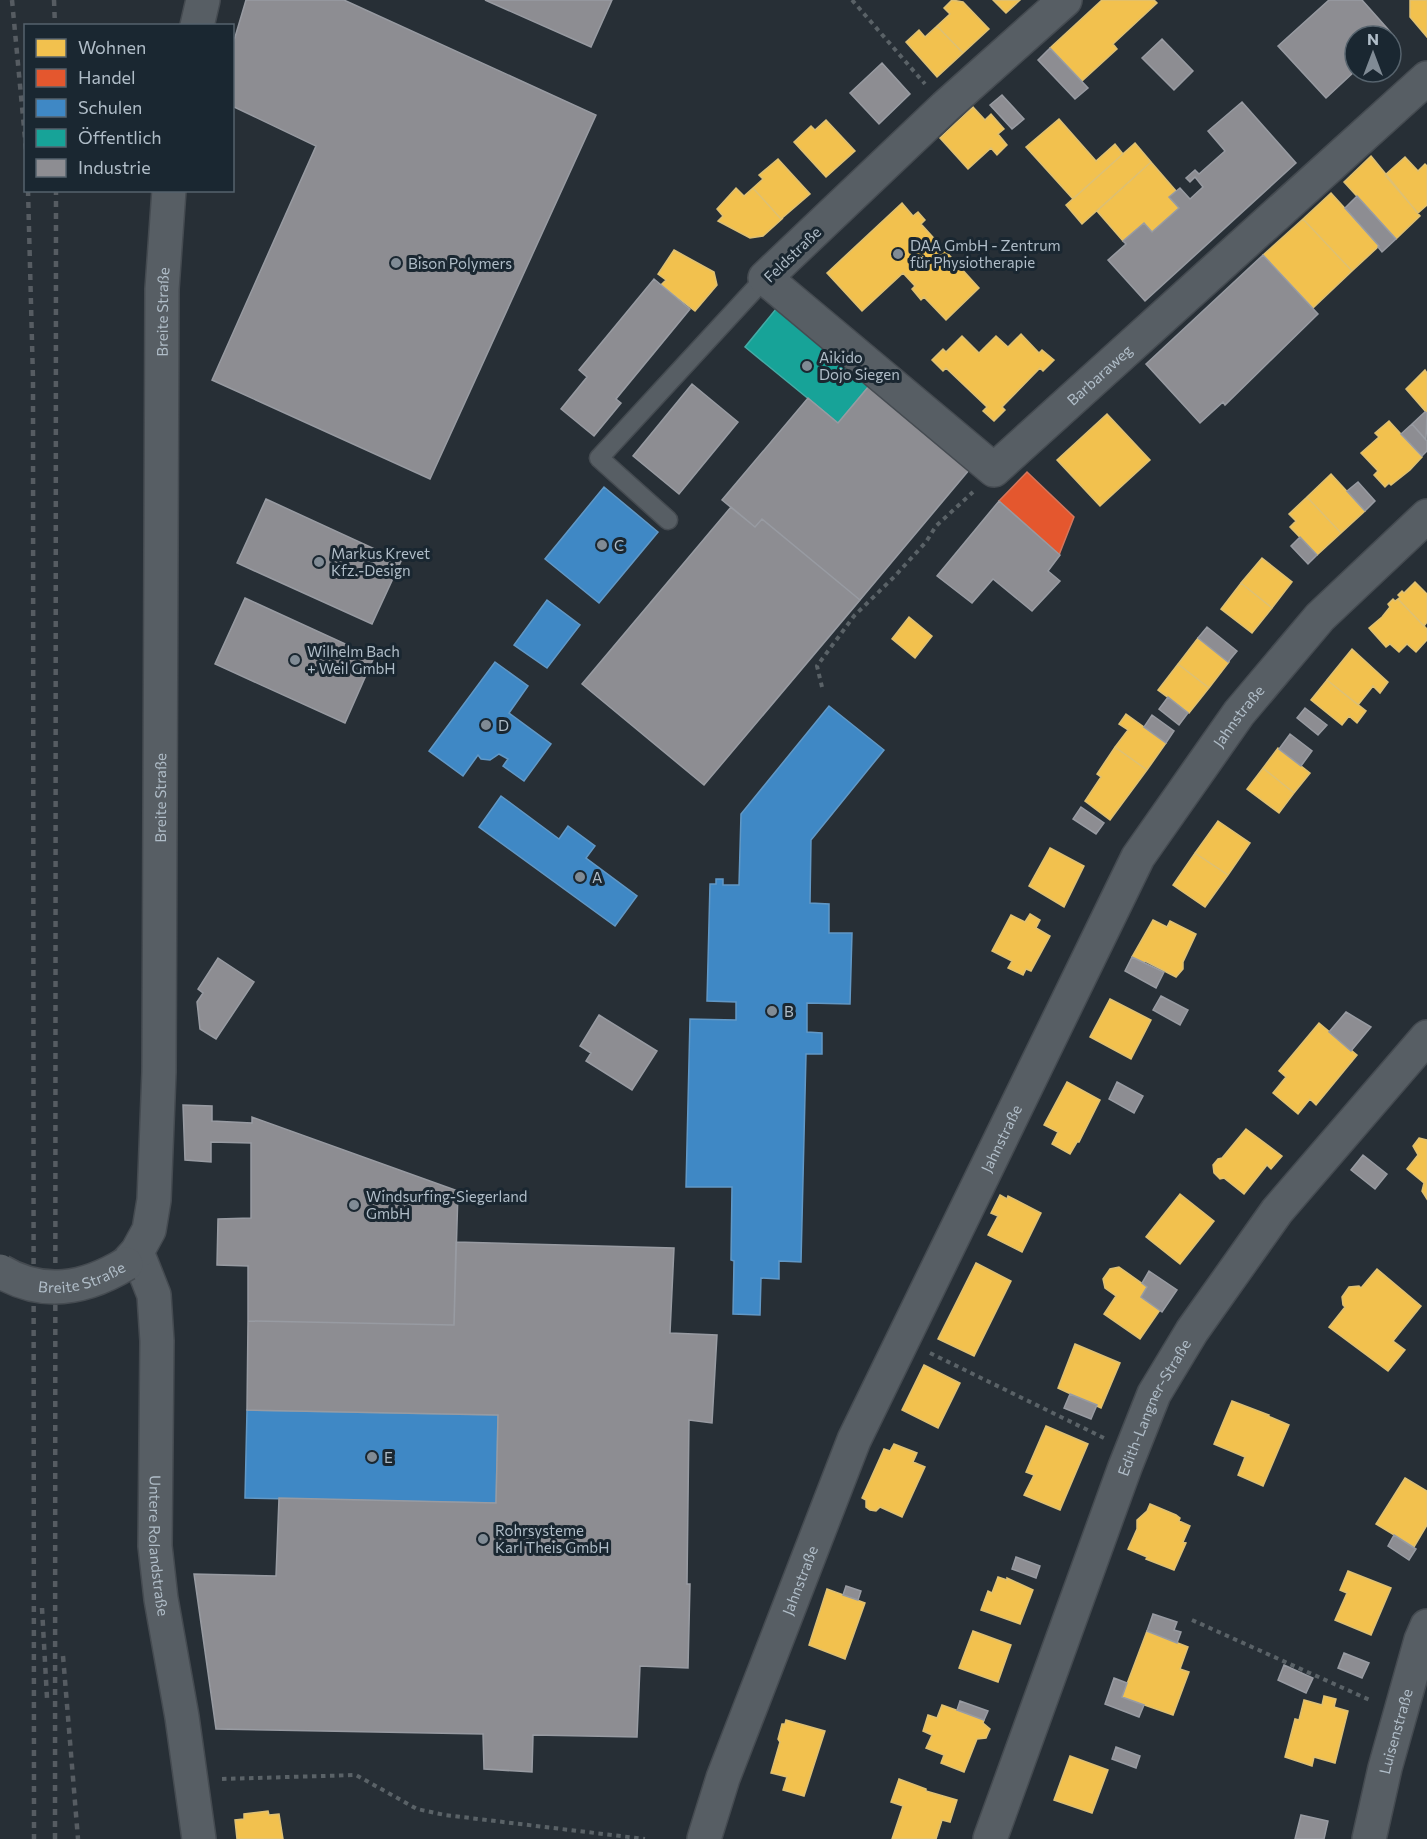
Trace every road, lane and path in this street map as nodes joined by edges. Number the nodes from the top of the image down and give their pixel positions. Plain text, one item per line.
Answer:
1 (203, 0) edge
2 (852, 0) edge
3 (1065, 0) edge
4 (197, 24) edge
5 (1427, 78) edge
6 (945, 107) junction
7 (169, 192) edge
8 (765, 278) junction
9 (994, 470) junction
10 (1427, 516) edge
11 (668, 520) dead end
12 (822, 687) dead end
13 (1427, 1037) edge
14 (132, 1258) junction
15 (0, 1271) edge
16 (923, 1350) dead end
17 (1076, 1426) dead end
18 (1192, 1620) dead end
19 (1427, 1626) edge
20 (1400, 1713) junction
21 (191, 1783) junction
22 (199, 1839) edge
23 (645, 1839) edge
24 (704, 1839) edge
25 (990, 1839) edge
26 (1369, 1839) edge

1 - 4 street
2 - 6 path
3 - 6 street, Feldstraße
5 - 9 street, Barbaraweg
6 - 8 street, Feldstraße
7 - 14 street, Breite Straße
8 - 9 street
8 - 11 lane, Feldstraße
9 - 12 path
10 - 24 street, Jahnstraße
13 - 25 street, Edith-Langner-Straße
14 - 15 street, Breite Straße, bridge
14 - 21 street, Untere Rolandstraße
16 - 17 path
18 - 20 path
19 - 20 street, Luisenstraße
20 - 26 street, Luisenstraße
21 - 22 street, Untere Rolandstraße
21 - 23 path

